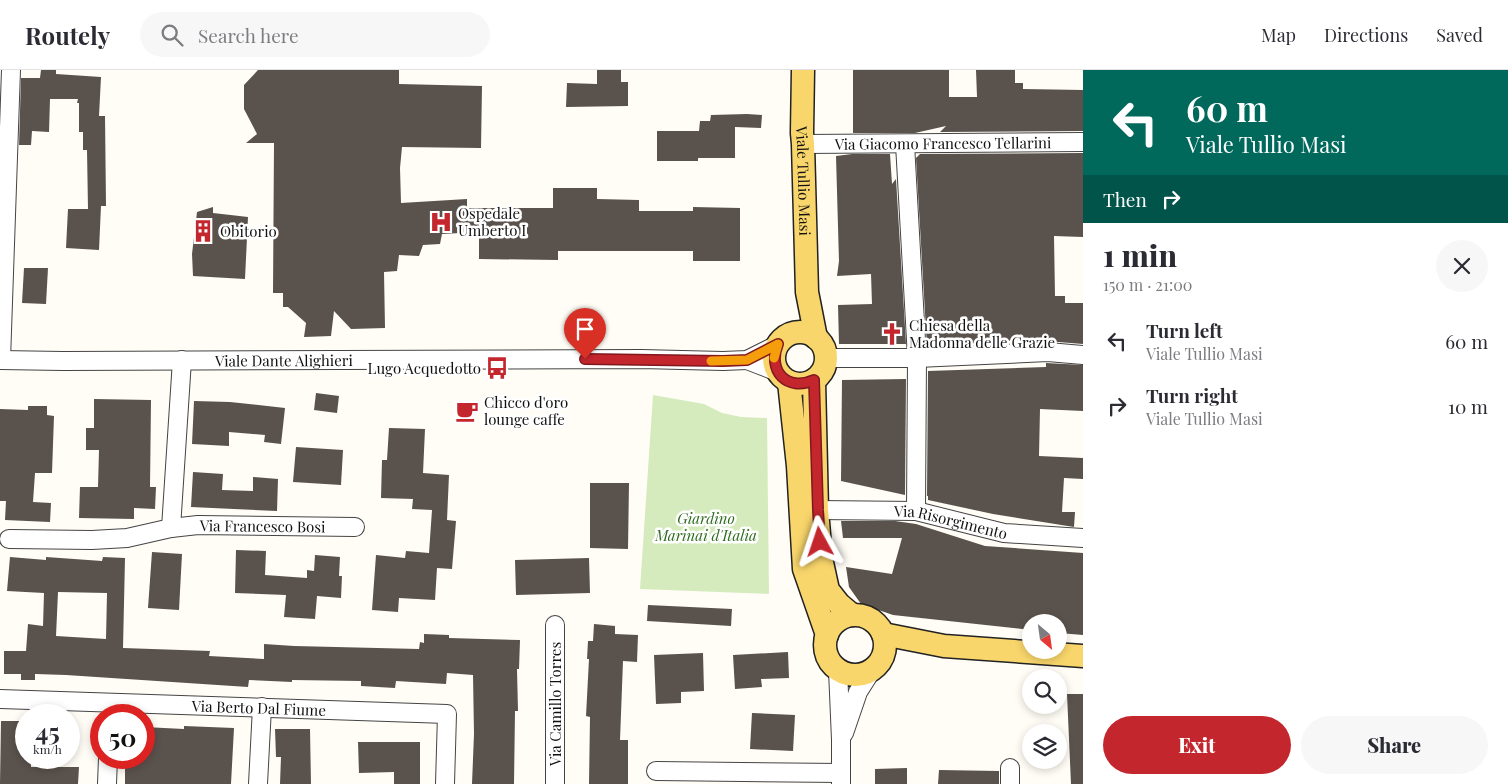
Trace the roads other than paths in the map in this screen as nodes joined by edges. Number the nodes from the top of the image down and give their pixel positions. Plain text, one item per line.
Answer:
1 (11, 70) edge
2 (803, 70) edge
3 (1083, 142) edge
4 (803, 144) junction
5 (905, 144) junction
6 (807, 292) junction
7 (816, 338) junction
8 (783, 340) junction
9 (1083, 355) edge
10 (826, 358) junction
11 (917, 358) junction
12 (0, 360) edge
13 (182, 360) junction
14 (747, 360) junction
15 (784, 377) junction
16 (814, 380) junction
17 (818, 510) junction
18 (916, 511) junction
19 (355, 527) dead end
20 (171, 528) junction
21 (1083, 538) edge
22 (9, 539) dead end
23 (852, 616) junction
24 (555, 625) dead end
25 (883, 634) junction
26 (827, 635) junction
27 (944, 646) junction
28 (1083, 656) edge
29 (877, 665) junction
30 (838, 670) junction
31 (0, 699) edge
32 (90, 706) edge
33 (155, 708) edge
34 (262, 708) junction
35 (841, 740) junction
36 (108, 769) edge
37 (656, 771) dead end
38 (841, 779) edge
39 (108, 784) edge
40 (258, 784) edge
41 (445, 784) edge
42 (555, 784) edge

1 - 12 street
2 - 4 main road, Viale Tullio Masi
3 - 5 street, Via Giacomo Francesco Tellarini
4 - 5 street, Via Giacomo Francesco Tellarini
4 - 6 main road, Viale Tullio Masi
5 - 11 street
6 - 7 main road, Viale Tullio Masi
6 - 8 main road, Viale Tullio Masi
7 - 8 main road
7 - 10 main road, Viale Tullio Masi
8 - 14 street, Viale Dante Alighieri
8 - 15 main road, Viale Tullio Masi
9 - 11 street
10 - 11 street
10 - 16 main road
11 - 18 street
12 - 13 street, Viale Dante Alighieri
13 - 14 street, Viale Dante Alighieri
13 - 20 street
14 - 15 street, Viale Dante Alighieri
15 - 16 main road
15 - 26 main road, Viale Tullio Masi
16 - 17 main road
17 - 18 street, Via Risorgimento
17 - 23 main road
18 - 21 street, Via Risorgimento
19 - 20 street, Via Francesco Bosi
20 - 22 street, Via Francesco Bosi
23 - 25 main road
23 - 26 main road
24 - 42 street, Via Camillo Torres
25 - 27 main road
25 - 29 main road
26 - 30 main road, Viale Tullio Masi
27 - 28 main road
27 - 29 main road
29 - 30 main road
29 - 35 street
30 - 35 street
31 - 32 street, Via Berto Dal Fiume
33 - 34 street, Via Berto Dal Fiume
34 - 40 street
34 - 41 street, Via Berto Dal Fiume
35 - 38 street
36 - 39 street
37 - 38 street

